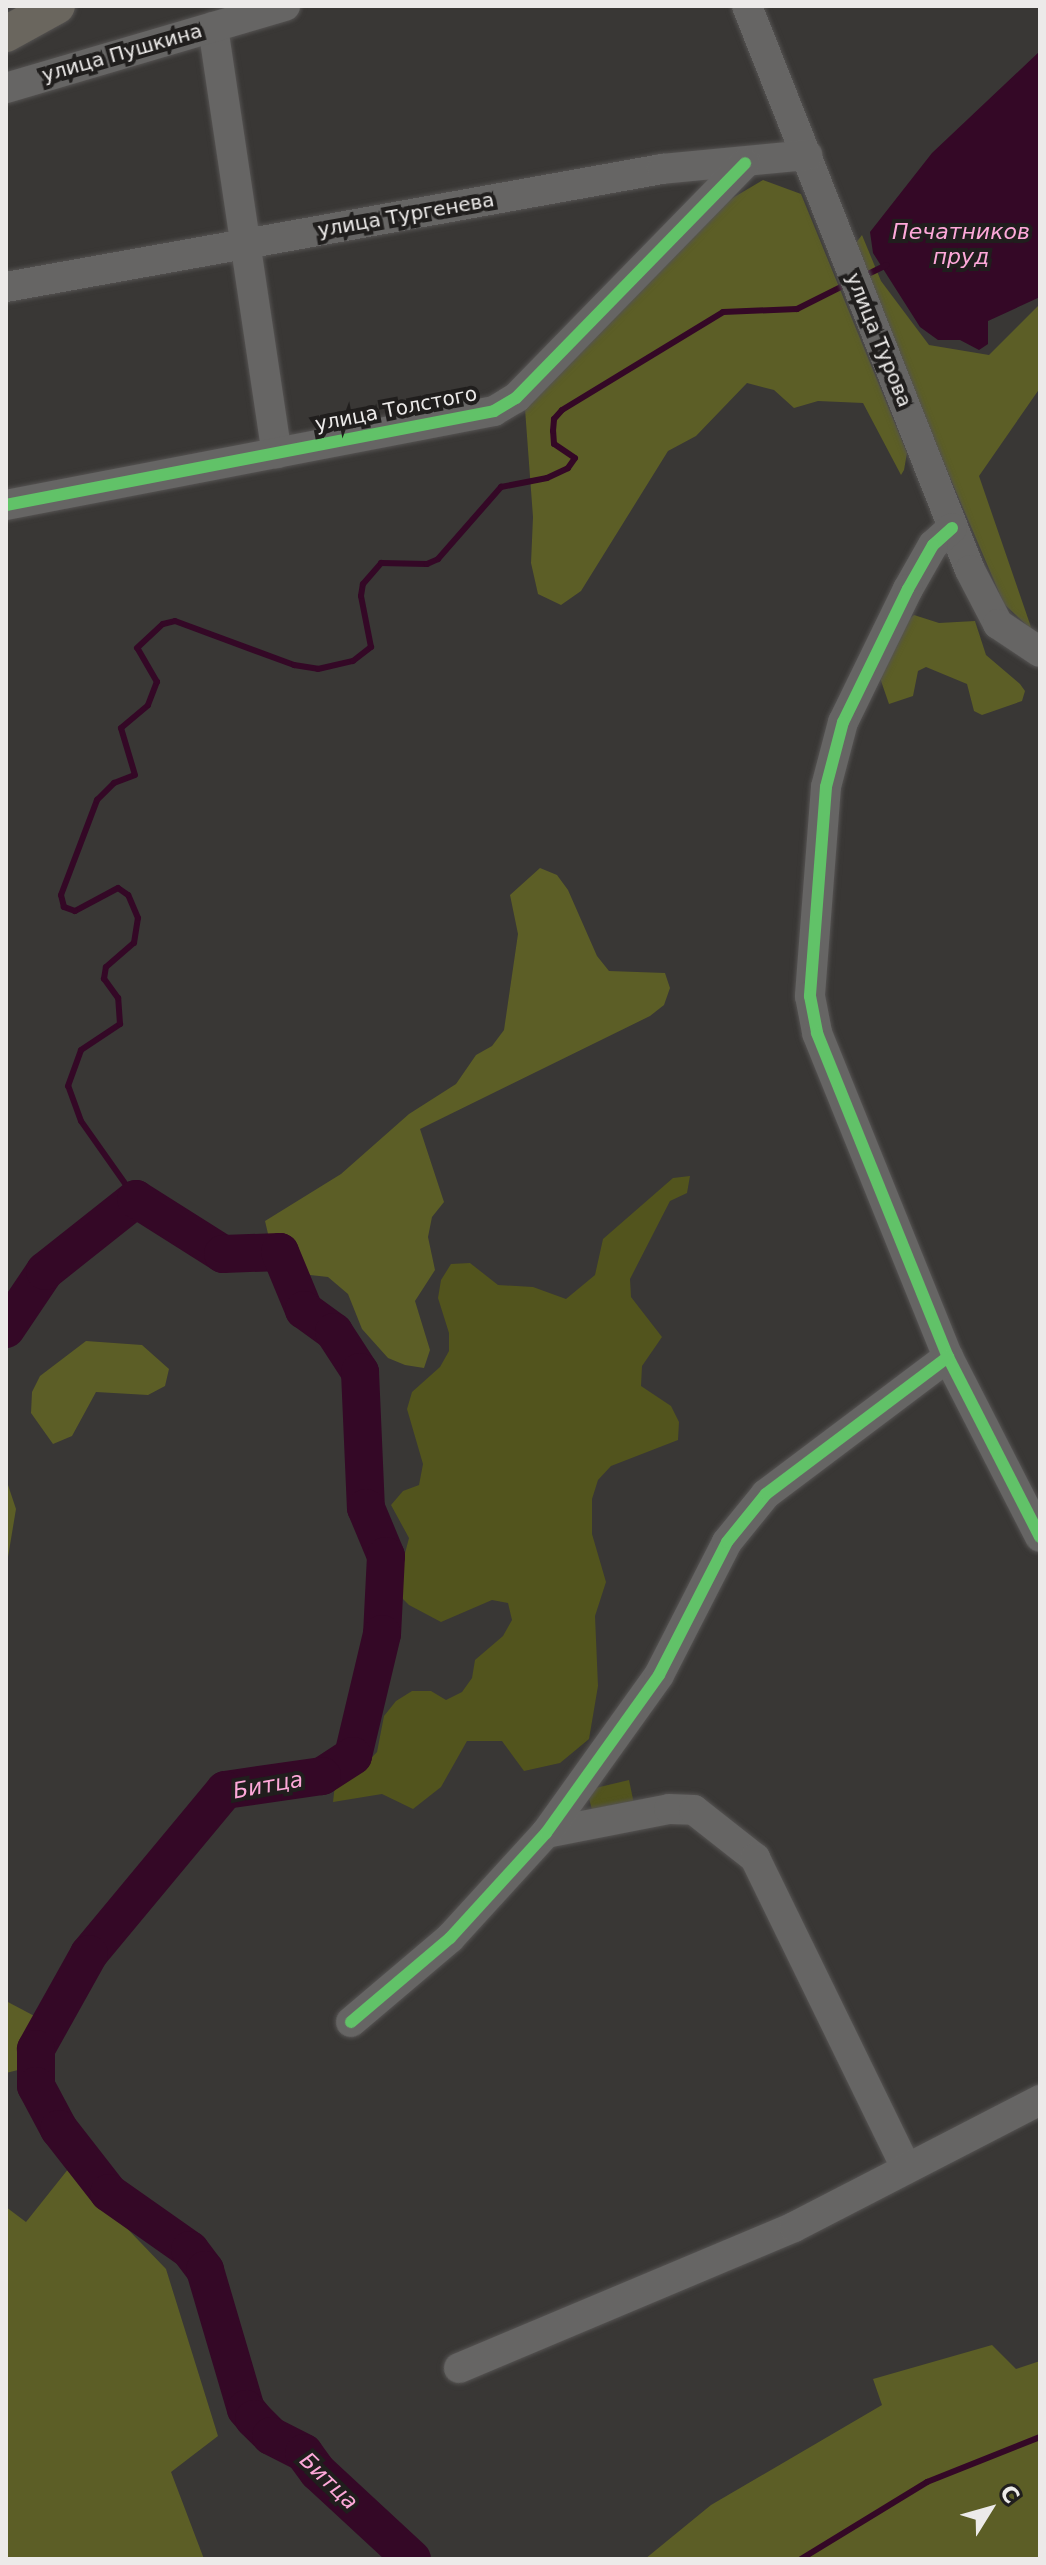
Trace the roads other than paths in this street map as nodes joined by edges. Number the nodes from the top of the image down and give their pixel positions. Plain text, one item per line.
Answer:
1 (57, 6) edge
2 (285, 6) edge
3 (747, 6) edge
4 (213, 27) junction
5 (6, 34) edge
6 (6, 88) edge
7 (807, 155) junction
8 (745, 163) junction
9 (246, 244) junction
10 (6, 287) edge
11 (277, 453) junction
12 (6, 505) edge
13 (952, 528) junction
14 (1040, 652) edge
15 (948, 1357) junction
16 (1040, 1537) edge
17 (546, 1833) junction
18 (351, 2022) dead end
19 (1040, 2100) edge
20 (905, 2165) junction
21 (459, 2368) dead end

1 - 5 main road
2 - 4 street, улица Пушкина
3 - 7 street, улица Турова
4 - 6 street, улица Пушкина
4 - 9 street
7 - 8 street, улица Тургенева
7 - 13 street, улица Турова
8 - 9 street, улица Тургенева
8 - 11 street, улица Толстого
9 - 10 street, улица Тургенева
9 - 11 street
11 - 12 street, улица Толстого
13 - 14 street, улица Турова
13 - 15 street
15 - 16 street
15 - 17 street
17 - 18 street
17 - 20 street
19 - 20 street
20 - 21 street

